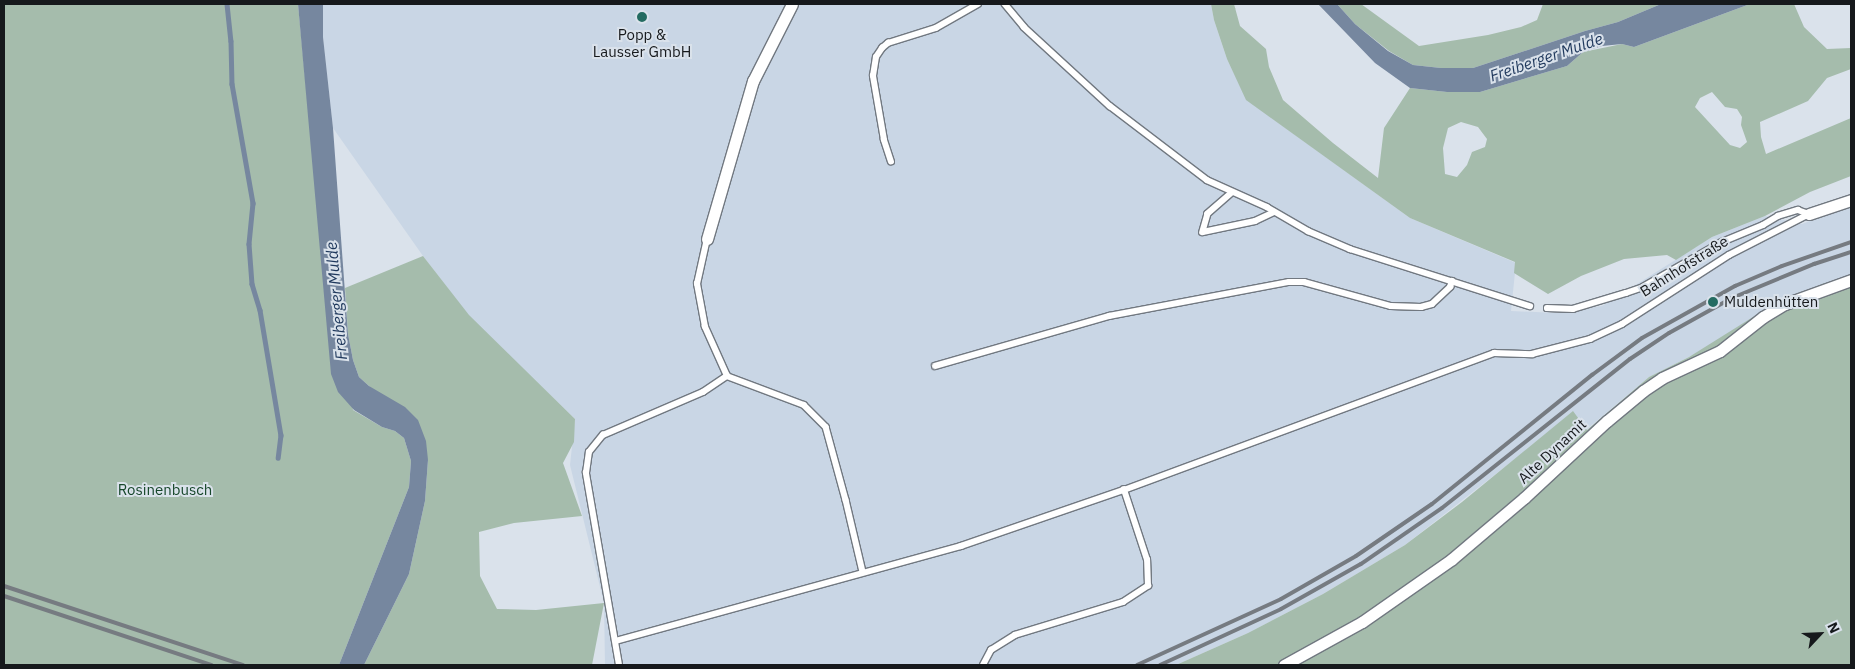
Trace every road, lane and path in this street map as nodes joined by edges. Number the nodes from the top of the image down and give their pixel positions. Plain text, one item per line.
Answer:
1 (792, 4) edge
2 (978, 4) edge
3 (1005, 4) edge
4 (891, 162) dead end
5 (1232, 193) junction
6 (1851, 200) edge
7 (1274, 212) junction
8 (1809, 214) junction
9 (707, 240) joint
10 (1851, 280) edge
11 (1452, 281) junction
12 (1530, 306) dead end
13 (1547, 308) dead end
14 (935, 366) dead end
15 (727, 376) junction
16 (1124, 490) junction
17 (863, 572) junction
18 (616, 641) junction
19 (619, 665) edge
20 (983, 665) edge
21 (1284, 665) edge

1 - 9 street
2 - 4 lane
3 - 5 lane
5 - 7 lane
5 - 7 lane
6 - 8 street, Bahnhofstraße
7 - 11 lane
8 - 13 lane
8 - 16 lane, Bahnhofstraße
9 - 15 lane
10 - 21 street, Alte Dynamit
11 - 12 lane
11 - 14 lane
15 - 17 lane
15 - 18 lane
16 - 17 lane, Bahnhofstraße
16 - 20 lane
17 - 18 lane, Bahnhofstraße
18 - 19 lane

